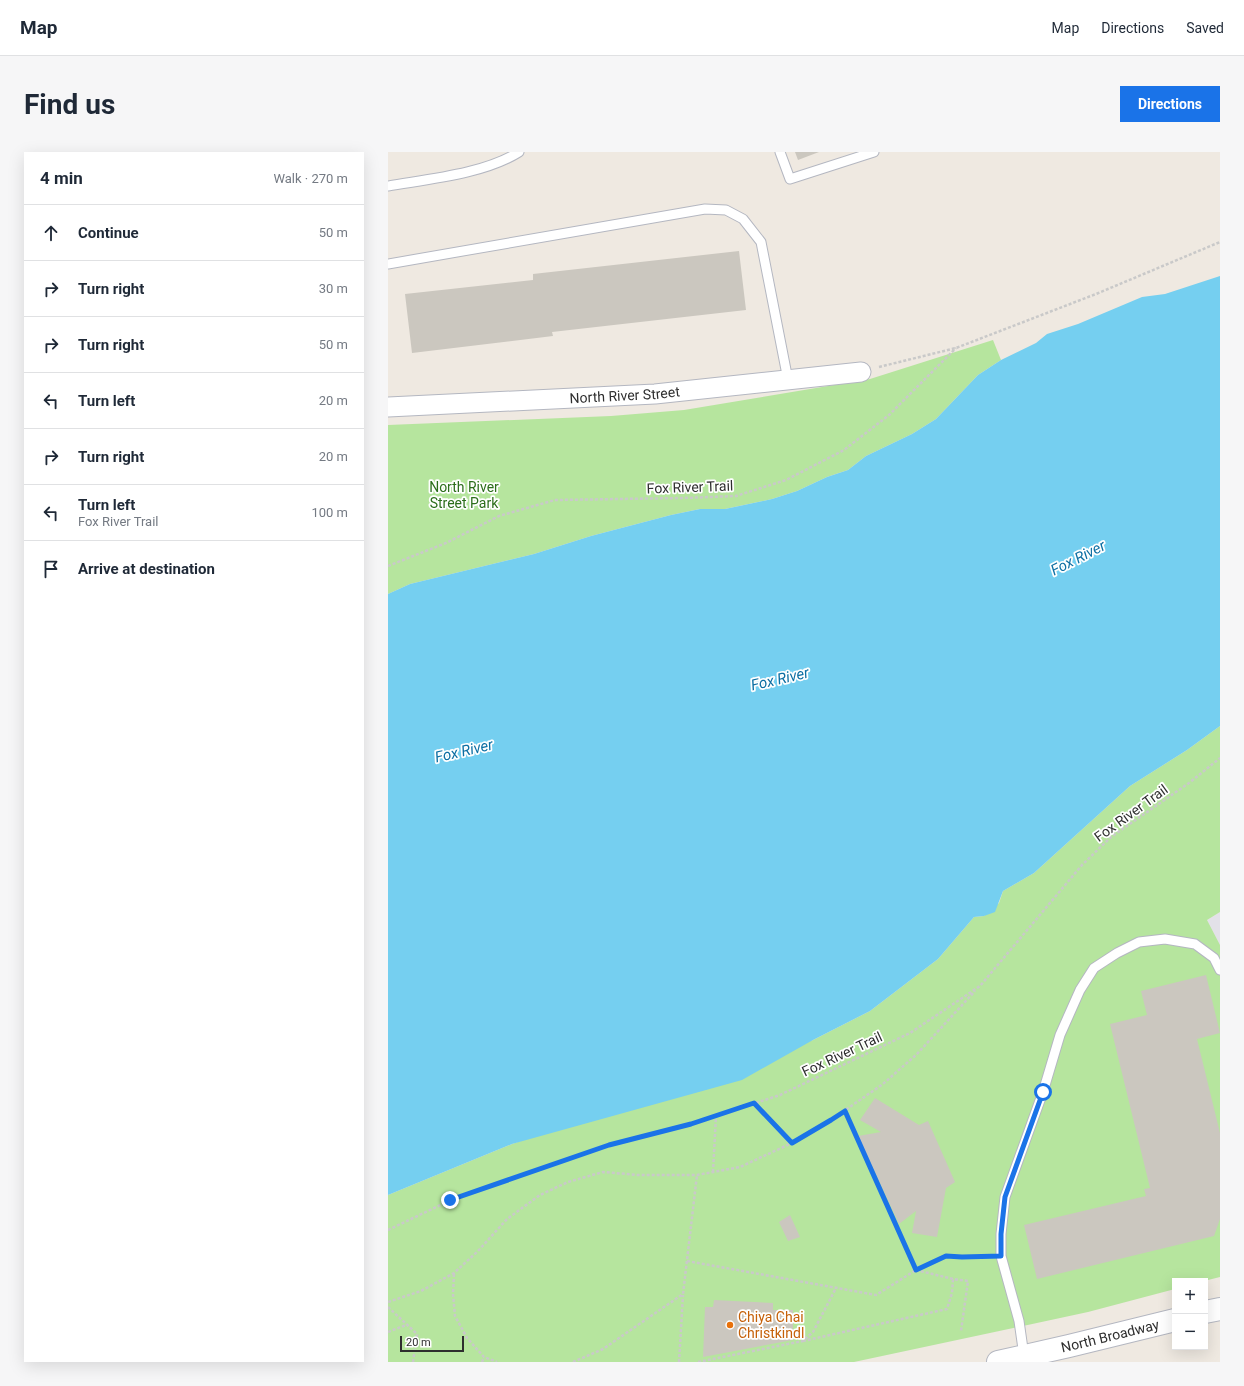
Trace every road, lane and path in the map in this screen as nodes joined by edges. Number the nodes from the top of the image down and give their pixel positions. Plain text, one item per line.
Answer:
1 (519, 152) edge
2 (780, 152) edge
3 (874, 152) edge
4 (388, 186) edge
5 (1220, 242) edge
6 (388, 264) edge
7 (956, 348) junction
8 (861, 372) joint
9 (788, 380) junction
10 (388, 406) edge
11 (388, 566) edge
12 (1220, 758) edge
13 (1220, 970) edge
14 (980, 986) junction
15 (754, 1103) junction
16 (845, 1111) junction
17 (716, 1116) junction
18 (792, 1143) junction
19 (713, 1172) junction
20 (697, 1175) junction
21 (388, 1230) edge
22 (1001, 1256) junction
23 (687, 1261) junction
24 (916, 1270) junction
25 (454, 1273) junction
26 (954, 1279) junction
27 (836, 1288) junction
28 (683, 1294) junction
29 (388, 1302) edge
30 (388, 1307) edge
31 (1220, 1309) edge
32 (1208, 1311) edge
33 (1172, 1321) edge
34 (406, 1324) junction
35 (388, 1332) edge
36 (961, 1332) dead end
37 (803, 1341) junction
38 (1024, 1356) junction
39 (484, 1357) junction
40 (413, 1362) edge
41 (482, 1362) edge
42 (497, 1362) edge
43 (573, 1362) edge
44 (679, 1362) edge
45 (698, 1362) edge
46 (998, 1362) edge

1 - 4 lane
2 - 3 lane
5 - 7 path
6 - 9 lane
7 - 8 path
7 - 11 path, Fox River Trail
8 - 9 street, North River Street
9 - 10 street, North River Street
12 - 14 path, Fox River Trail
13 - 22 lane
14 - 15 path, Fox River Trail
14 - 16 path
15 - 17 path, Fox River Trail
15 - 18 path
16 - 18 path
16 - 24 path
17 - 19 path
17 - 21 path, Fox River Trail
18 - 19 path
19 - 20 path
20 - 23 path
20 - 25 path
22 - 24 path
22 - 38 lane
23 - 27 path
23 - 28 path
24 - 26 path
24 - 27 path
25 - 29 path
25 - 39 path
26 - 36 path
26 - 37 path
27 - 37 path
28 - 43 path
28 - 44 path
30 - 34 path
31 - 32 main road
33 - 38 main road, North Broadway
34 - 35 path
34 - 40 path
37 - 45 path
38 - 46 main road, North Broadway
39 - 41 path
39 - 42 path

